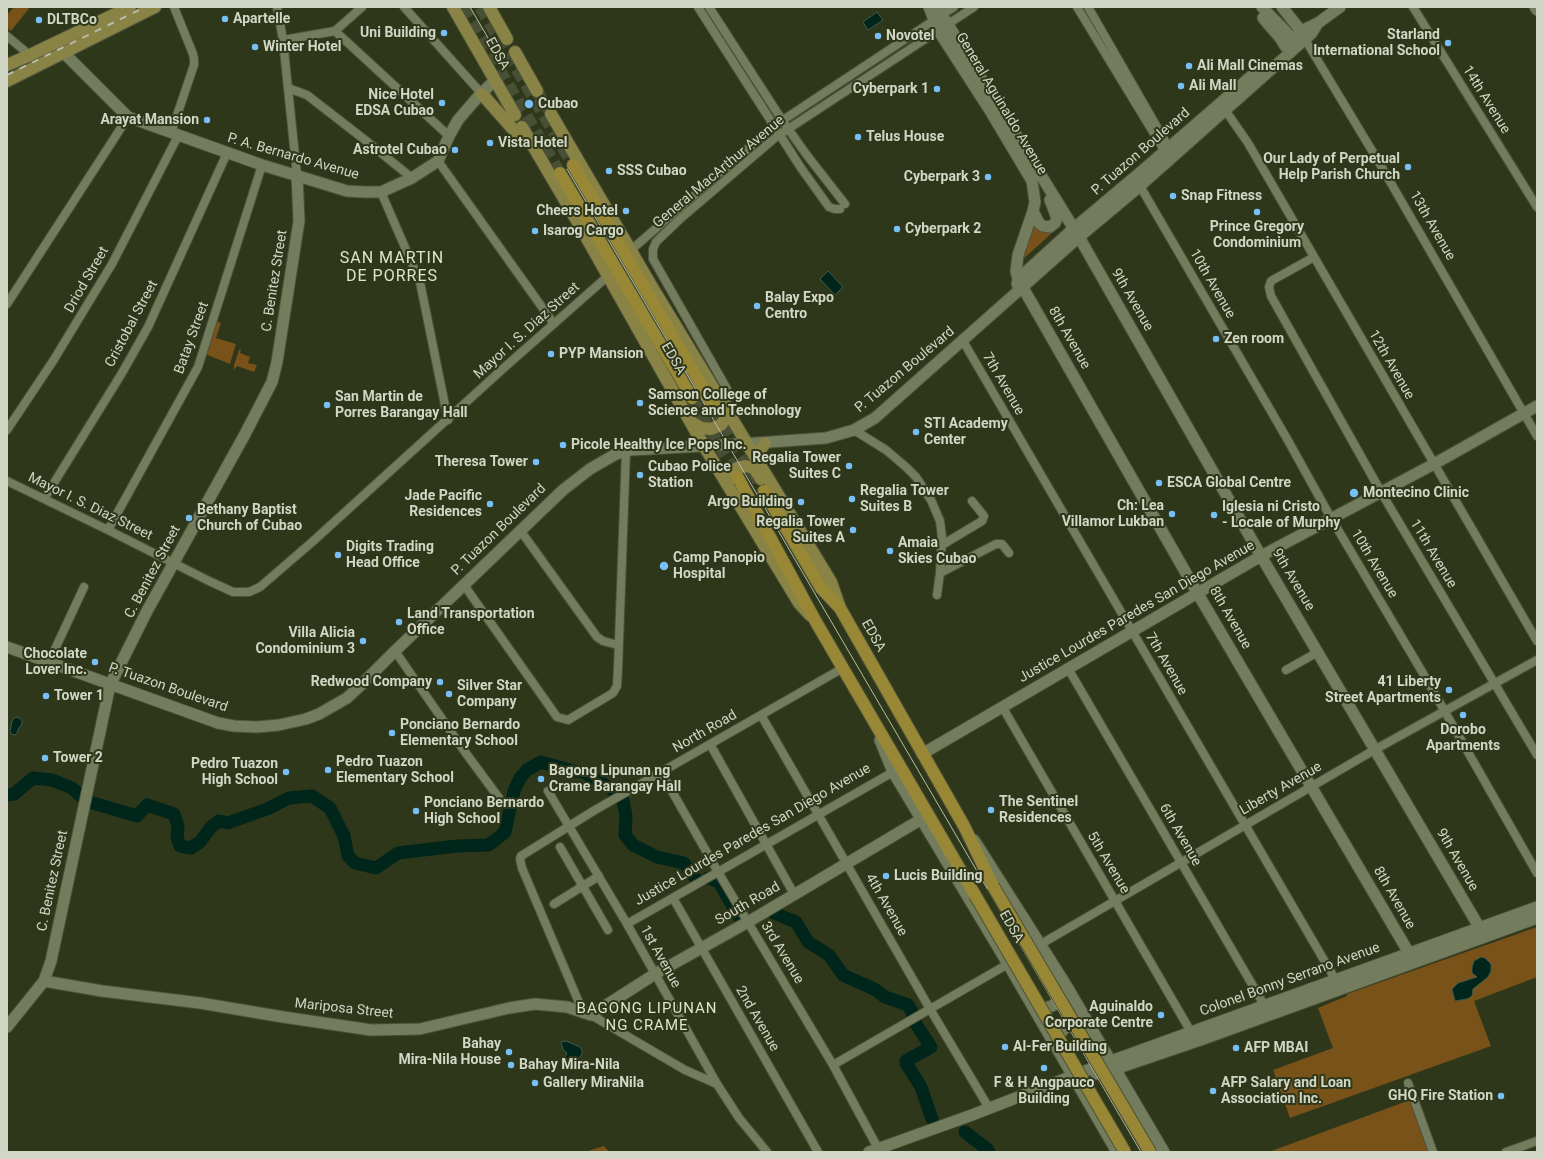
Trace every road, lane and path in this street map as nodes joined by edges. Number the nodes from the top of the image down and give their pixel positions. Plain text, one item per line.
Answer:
1 (119, 7) edge
2 (130, 7) edge
3 (155, 7) edge
4 (174, 7) edge
5 (277, 7) edge
6 (362, 7) edge
7 (404, 7) edge
8 (453, 7) edge
9 (698, 7) edge
10 (709, 7) edge
11 (929, 7) edge
12 (954, 7) edge
13 (974, 7) edge
14 (1077, 7) edge
15 (1088, 7) edge
16 (1277, 7) edge
17 (1282, 7) edge
18 (1340, 7) edge
19 (1413, 7) edge
20 (1535, 7) edge
21 (1262, 8) edge
22 (492, 9) edge
23 (1537, 10) edge
24 (940, 19) edge
25 (335, 31) junction
26 (7, 36) edge
27 (507, 39) dead end
28 (283, 40) junction
29 (1297, 40) junction
30 (26, 52) junction
31 (515, 52) dead end
32 (64, 53) junction
33 (7, 65) edge
34 (7, 81) edge
35 (494, 81) junction
36 (288, 88) junction
37 (537, 91) tunnel mouth
38 (482, 94) junction
39 (1222, 107) junction
40 (551, 114) tunnel mouth
41 (515, 115) dead end
42 (128, 117) junction
43 (782, 120) junction
44 (774, 126) junction
45 (522, 127) dead end
46 (789, 128) junction
47 (780, 134) junction
48 (175, 135) junction
49 (448, 136) junction
50 (533, 146) junction
51 (227, 153) junction
52 (1169, 153) junction
53 (438, 161) junction
54 (262, 165) junction
55 (573, 165) tunnel mouth
56 (560, 173) tunnel mouth
57 (297, 175) junction
58 (412, 178) junction
59 (1048, 186) junction
60 (1140, 186) junction
61 (381, 192) junction
62 (1537, 207) edge
63 (1033, 211) junction
64 (1076, 233) junction
65 (631, 250) junction
66 (1314, 257) junction
67 (608, 276) junction
68 (1020, 283) junction
69 (7, 304) edge
70 (554, 324) junction
71 (963, 340) junction
72 (692, 398) tunnel mouth
73 (1537, 406) edge
74 (723, 410) junction
75 (1524, 413) junction
76 (448, 420) junction
77 (691, 422) junction
78 (7, 430) edge
79 (854, 430) junction
80 (1537, 436) edge
81 (765, 443) junction
82 (747, 444) junction
83 (704, 446) junction
84 (626, 452) junction
85 (757, 461) junction
86 (1434, 464) junction
87 (737, 476) tunnel mouth
88 (7, 481) edge
89 (728, 484) junction
90 (768, 488) junction
91 (1381, 492) junction
92 (44, 499) junction
93 (972, 501) dead end
94 (1331, 518) junction
95 (108, 530) junction
96 (520, 530) junction
97 (942, 545) junction
98 (1009, 553) dead end
99 (1261, 556) junction
100 (174, 563) junction
101 (940, 573) junction
102 (464, 585) junction
103 (84, 587) dead end
104 (1198, 594) junction
105 (937, 595) dead end
106 (816, 622) junction
107 (1133, 632) junction
108 (1537, 641) edge
109 (618, 645) junction
110 (7, 647) edge
111 (395, 651) junction
112 (1318, 652) junction
113 (1537, 660) edge
114 (49, 662) junction
115 (843, 668) junction
116 (1069, 670) junction
117 (1286, 670) dead end
118 (1495, 682) junction
119 (106, 687) junction
120 (1003, 708) junction
121 (1444, 710) junction
122 (761, 715) junction
123 (871, 717) junction
124 (710, 744) junction
125 (1376, 749) junction
126 (922, 754) junction
127 (1537, 755) edge
128 (661, 772) junction
129 (893, 772) junction
130 (1311, 787) junction
131 (548, 791) dead end
132 (499, 798) dead end
133 (818, 815) junction
134 (920, 820) junction
135 (1246, 825) junction
136 (964, 826) junction
137 (569, 827) junction
138 (767, 844) junction
139 (560, 847) dead end
140 (1181, 862) junction
141 (847, 863) junction
142 (718, 872) junction
143 (1537, 873) edge
144 (599, 876) junction
145 (582, 887) junction
146 (794, 894) junction
147 (673, 898) junction
148 (1115, 900) junction
149 (554, 904) dead end
150 (1537, 907) edge
151 (1537, 918) edge
152 (748, 922) junction
153 (627, 924) junction
154 (608, 930) dead end
155 (1482, 932) junction
156 (1041, 944) junction
157 (702, 948) junction
158 (1411, 958) junction
159 (1008, 964) junction
160 (656, 974) junction
161 (1335, 979) junction
162 (44, 981) junction
163 (1066, 985) junction
164 (1030, 1003) junction
165 (930, 1009) junction
166 (1267, 1010) junction
167 (587, 1013) junction
168 (7, 1027) edge
169 (1091, 1028) junction
170 (1189, 1028) junction
171 (1056, 1048) junction
172 (1129, 1064) junction
173 (833, 1065) junction
174 (1113, 1065) junction
175 (1074, 1077) junction
176 (1408, 1083) dead end
177 (717, 1084) junction
178 (1126, 1087) junction
179 (989, 1108) junction
180 (1537, 1141) edge
181 (875, 1151) edge
182 (767, 1152) edge
183 (818, 1152) edge
184 (1117, 1152) edge
185 (1125, 1152) edge
186 (1150, 1152) edge
187 (1164, 1152) edge
188 (1433, 1152) edge
189 (1506, 1152) edge

1 - 30 main road
2 - 33 main road
3 - 32 main road
4 - 48 street, Driod Street
5 - 28 street, C. Benitez Street
6 - 25 street
7 - 38 street
8 - 35 main road, EDSA
9 - 44 street
10 - 43 street
11 - 24 street, General Aguinaldo Avenue
12 - 24 street, General MacArthur Avenue
13 - 24 street, General MacArthur Avenue
14 - 52 street
15 - 52 street
16 - 21 street
17 - 29 street
18 - 29 street, P. Tuazon Boulevard
19 - 62 street, 14th Avenue
20 - 23 street
21 - 29 street
22 - 27 main road, EDSA
24 - 43 street, General MacArthur Avenue
24 - 46 street, General MacArthur Avenue
24 - 59 street, General Aguinaldo Avenue
24 - 63 street, General Aguinaldo Avenue
25 - 28 street
25 - 49 street
26 - 30 street
28 - 36 street, C. Benitez Street
29 - 39 street, P. Tuazon Boulevard
29 - 75 street, 13th Avenue
30 - 33 main road
31 - 37 main road, EDSA
32 - 34 main road
32 - 42 street, P. A. Bernardo Avenue
35 - 38 street
35 - 41 main road, EDSA
36 - 57 street, C. Benitez Street
36 - 58 street
38 - 49 street
38 - 50 main road
39 - 52 street, P. Tuazon Boulevard
39 - 66 street, 12th Avenue
40 - 65 main road, EDSA
42 - 48 street, P. A. Bernardo Avenue
42 - 69 street
43 - 44 street, General MacArthur Avenue
43 - 46 street
44 - 47 street
44 - 65 street, General MacArthur Avenue
45 - 50 main road, EDSA
46 - 47 street, General MacArthur Avenue
46 - 47 street
47 - 74 street, General MacArthur Avenue
48 - 51 street, P. A. Bernardo Avenue
48 - 78 street, Driod Street
49 - 53 street
50 - 67 main road, EDSA
51 - 54 street, P. A. Bernardo Avenue
51 - 92 street, Cristobal Street
52 - 60 street, P. Tuazon Boulevard
52 - 64 street, P. Tuazon Boulevard
53 - 58 street, P. A. Bernardo Avenue
53 - 70 street
54 - 57 street, P. A. Bernardo Avenue
54 - 95 street, Batay Street
55 - 74 highway, EDSA
56 - 72 highway, EDSA
57 - 61 street, P. A. Bernardo Avenue
57 - 100 street, C. Benitez Street
58 - 61 street, P. A. Bernardo Avenue
59 - 63 street
59 - 64 street, General Aguinaldo Avenue
60 - 64 street, P. Tuazon Boulevard
60 - 94 street, 10th Avenue
61 - 76 street
63 - 68 street, General Aguinaldo Avenue
64 - 68 street, P. Tuazon Boulevard
64 - 99 street, 9th Avenue
65 - 74 main road, EDSA
66 - 86 street, 12th Avenue
66 - 91 street, 11th Avenue
67 - 70 street, Mayor I. S. Diaz Street
67 - 77 main road, EDSA
68 - 71 street, P. Tuazon Boulevard
68 - 104 street, 8th Avenue
70 - 76 street, Mayor I. S. Diaz Street
71 - 79 street, P. Tuazon Boulevard
71 - 107 street, 7th Avenue
73 - 75 street, Justice Lourdes Paredes San Diego Avenue
74 - 77 main road
74 - 82 main road, EDSA
75 - 80 street, 13th Avenue
75 - 86 street, Justice Lourdes Paredes San Diego Avenue
76 - 100 street, Mayor I. S. Diaz Street
77 - 83 main road, EDSA
79 - 81 street, P. Tuazon Boulevard
79 - 97 street
81 - 82 street, P. Tuazon Boulevard
81 - 85 main road
82 - 83 street, P. Tuazon Boulevard
82 - 85 main road, EDSA
83 - 84 street, P. Tuazon Boulevard
83 - 89 main road, EDSA
84 - 96 street, P. Tuazon Boulevard
84 - 109 street
85 - 90 main road, EDSA
86 - 91 street, Justice Lourdes Paredes San Diego Avenue
86 - 108 street, 12th Avenue
87 - 106 highway, EDSA
88 - 92 street, Mayor I. S. Diaz Street
89 - 90 main road
89 - 106 main road, EDSA
90 - 126 highway, EDSA
91 - 94 street, Justice Lourdes Paredes San Diego Avenue
91 - 118 street, 11th Avenue
92 - 95 street, Mayor I. S. Diaz Street
93 - 97 street
94 - 99 street, Justice Lourdes Paredes San Diego Avenue
94 - 121 street, 10th Avenue
95 - 100 street, Mayor I. S. Diaz Street
96 - 102 street, P. Tuazon Boulevard
96 - 109 street
97 - 101 street
98 - 101 street
99 - 104 street, Justice Lourdes Paredes San Diego Avenue
99 - 112 street, 9th Avenue
100 - 119 street, C. Benitez Street
101 - 105 street
102 - 109 street
102 - 111 street, P. Tuazon Boulevard
103 - 114 street
104 - 107 street, Justice Lourdes Paredes San Diego Avenue
104 - 130 street, 8th Avenue
106 - 115 highway, EDSA
107 - 116 street, Justice Lourdes Paredes San Diego Avenue
107 - 135 street, 7th Avenue
110 - 114 street, P. Tuazon Boulevard
111 - 119 street, P. Tuazon Boulevard
111 - 132 street
112 - 117 street
112 - 125 street, 9th Avenue
113 - 118 street, Liberty Avenue
114 - 119 street, P. Tuazon Boulevard
115 - 122 street, North Road
115 - 123 highway, EDSA
116 - 120 street, Justice Lourdes Paredes San Diego Avenue
116 - 140 street, 6th Avenue
118 - 121 street, Liberty Avenue
118 - 127 street, 11th Avenue
119 - 162 street, C. Benitez Street
120 - 126 street, Justice Lourdes Paredes San Diego Avenue
120 - 148 street, 5th Avenue
121 - 125 street, Liberty Avenue
121 - 143 street, 10th Avenue
122 - 124 street, North Road
122 - 133 street, 4th Avenue
123 - 129 street, EDSA
123 - 185 highway, EDSA, bridge
124 - 128 street, North Road
124 - 138 street
125 - 130 street, Liberty Avenue
125 - 155 street, 9th Avenue
126 - 136 highway, EDSA
128 - 137 street, North Road
128 - 142 street, 3rd Avenue
129 - 133 street, Justice Lourdes Paredes San Diego Avenue
129 - 134 street, EDSA
130 - 135 street, Liberty Avenue
130 - 158 street, 8th Avenue
131 - 137 street, 1st Avenue
133 - 138 street, Justice Lourdes Paredes San Diego Avenue
133 - 141 street, 4th Avenue
134 - 141 street, South Road
134 - 159 street, EDSA
135 - 140 street, Liberty Avenue
135 - 161 street, 7th Avenue
136 - 156 street, EDSA
136 - 186 highway, EDSA, bridge
137 - 144 street, 1st Avenue
137 - 167 street, North Road
138 - 142 street, Justice Lourdes Paredes San Diego Avenue
138 - 146 street
139 - 145 street
140 - 148 street, Liberty Avenue
140 - 166 street, 6th Avenue
141 - 146 street, South Road
141 - 165 street, 4th Avenue
142 - 147 street, Justice Lourdes Paredes San Diego Avenue
142 - 152 street, 3rd Avenue
144 - 145 street
144 - 153 street, 1st Avenue
145 - 149 street
145 - 154 street
146 - 152 street, South Road
147 - 153 street, Justice Lourdes Paredes San Diego Avenue
147 - 157 street, 2nd Avenue
148 - 156 street, Liberty Avenue
148 - 170 street, 5th Avenue
150 - 155 street, Colonel Bonny Serrano Avenue
151 - 155 street, Colonel Bonny Serrano Avenue
152 - 157 street, South Road
152 - 173 street, 3rd Avenue
153 - 160 street, 1st Avenue
155 - 158 street, Colonel Bonny Serrano Avenue
156 - 163 street, EDSA
157 - 160 street, South Road
157 - 183 street, 2nd Avenue
158 - 161 street, Colonel Bonny Serrano Avenue
158 - 166 street, Colonel Bonny Serrano Avenue
159 - 164 street, EDSA
159 - 165 street
160 - 167 street, South Road
160 - 177 street, 1st Avenue
161 - 166 street, Colonel Bonny Serrano Avenue
162 - 167 street, Mariposa Street
162 - 168 street, C. Benitez Street
163 - 164 street
163 - 169 street, EDSA
164 - 171 street, EDSA
165 - 173 street
165 - 179 street, 4th Avenue
166 - 170 street, Colonel Bonny Serrano Avenue
166 - 172 street, Colonel Bonny Serrano Avenue
167 - 177 street, Mariposa Street
169 - 171 street
169 - 174 street, EDSA
170 - 174 street, Colonel Bonny Serrano Avenue
171 - 175 street, EDSA
172 - 174 street, Colonel Bonny Serrano Avenue
172 - 178 street
173 - 181 street, 3rd Avenue
174 - 175 street, Colonel Bonny Serrano Avenue
174 - 178 street, EDSA
175 - 179 street, Colonel Bonny Serrano Avenue
175 - 184 street, EDSA
176 - 188 street
177 - 182 street, 1st Avenue
178 - 187 street, EDSA
179 - 181 street, Colonel Bonny Serrano Avenue
180 - 189 street

